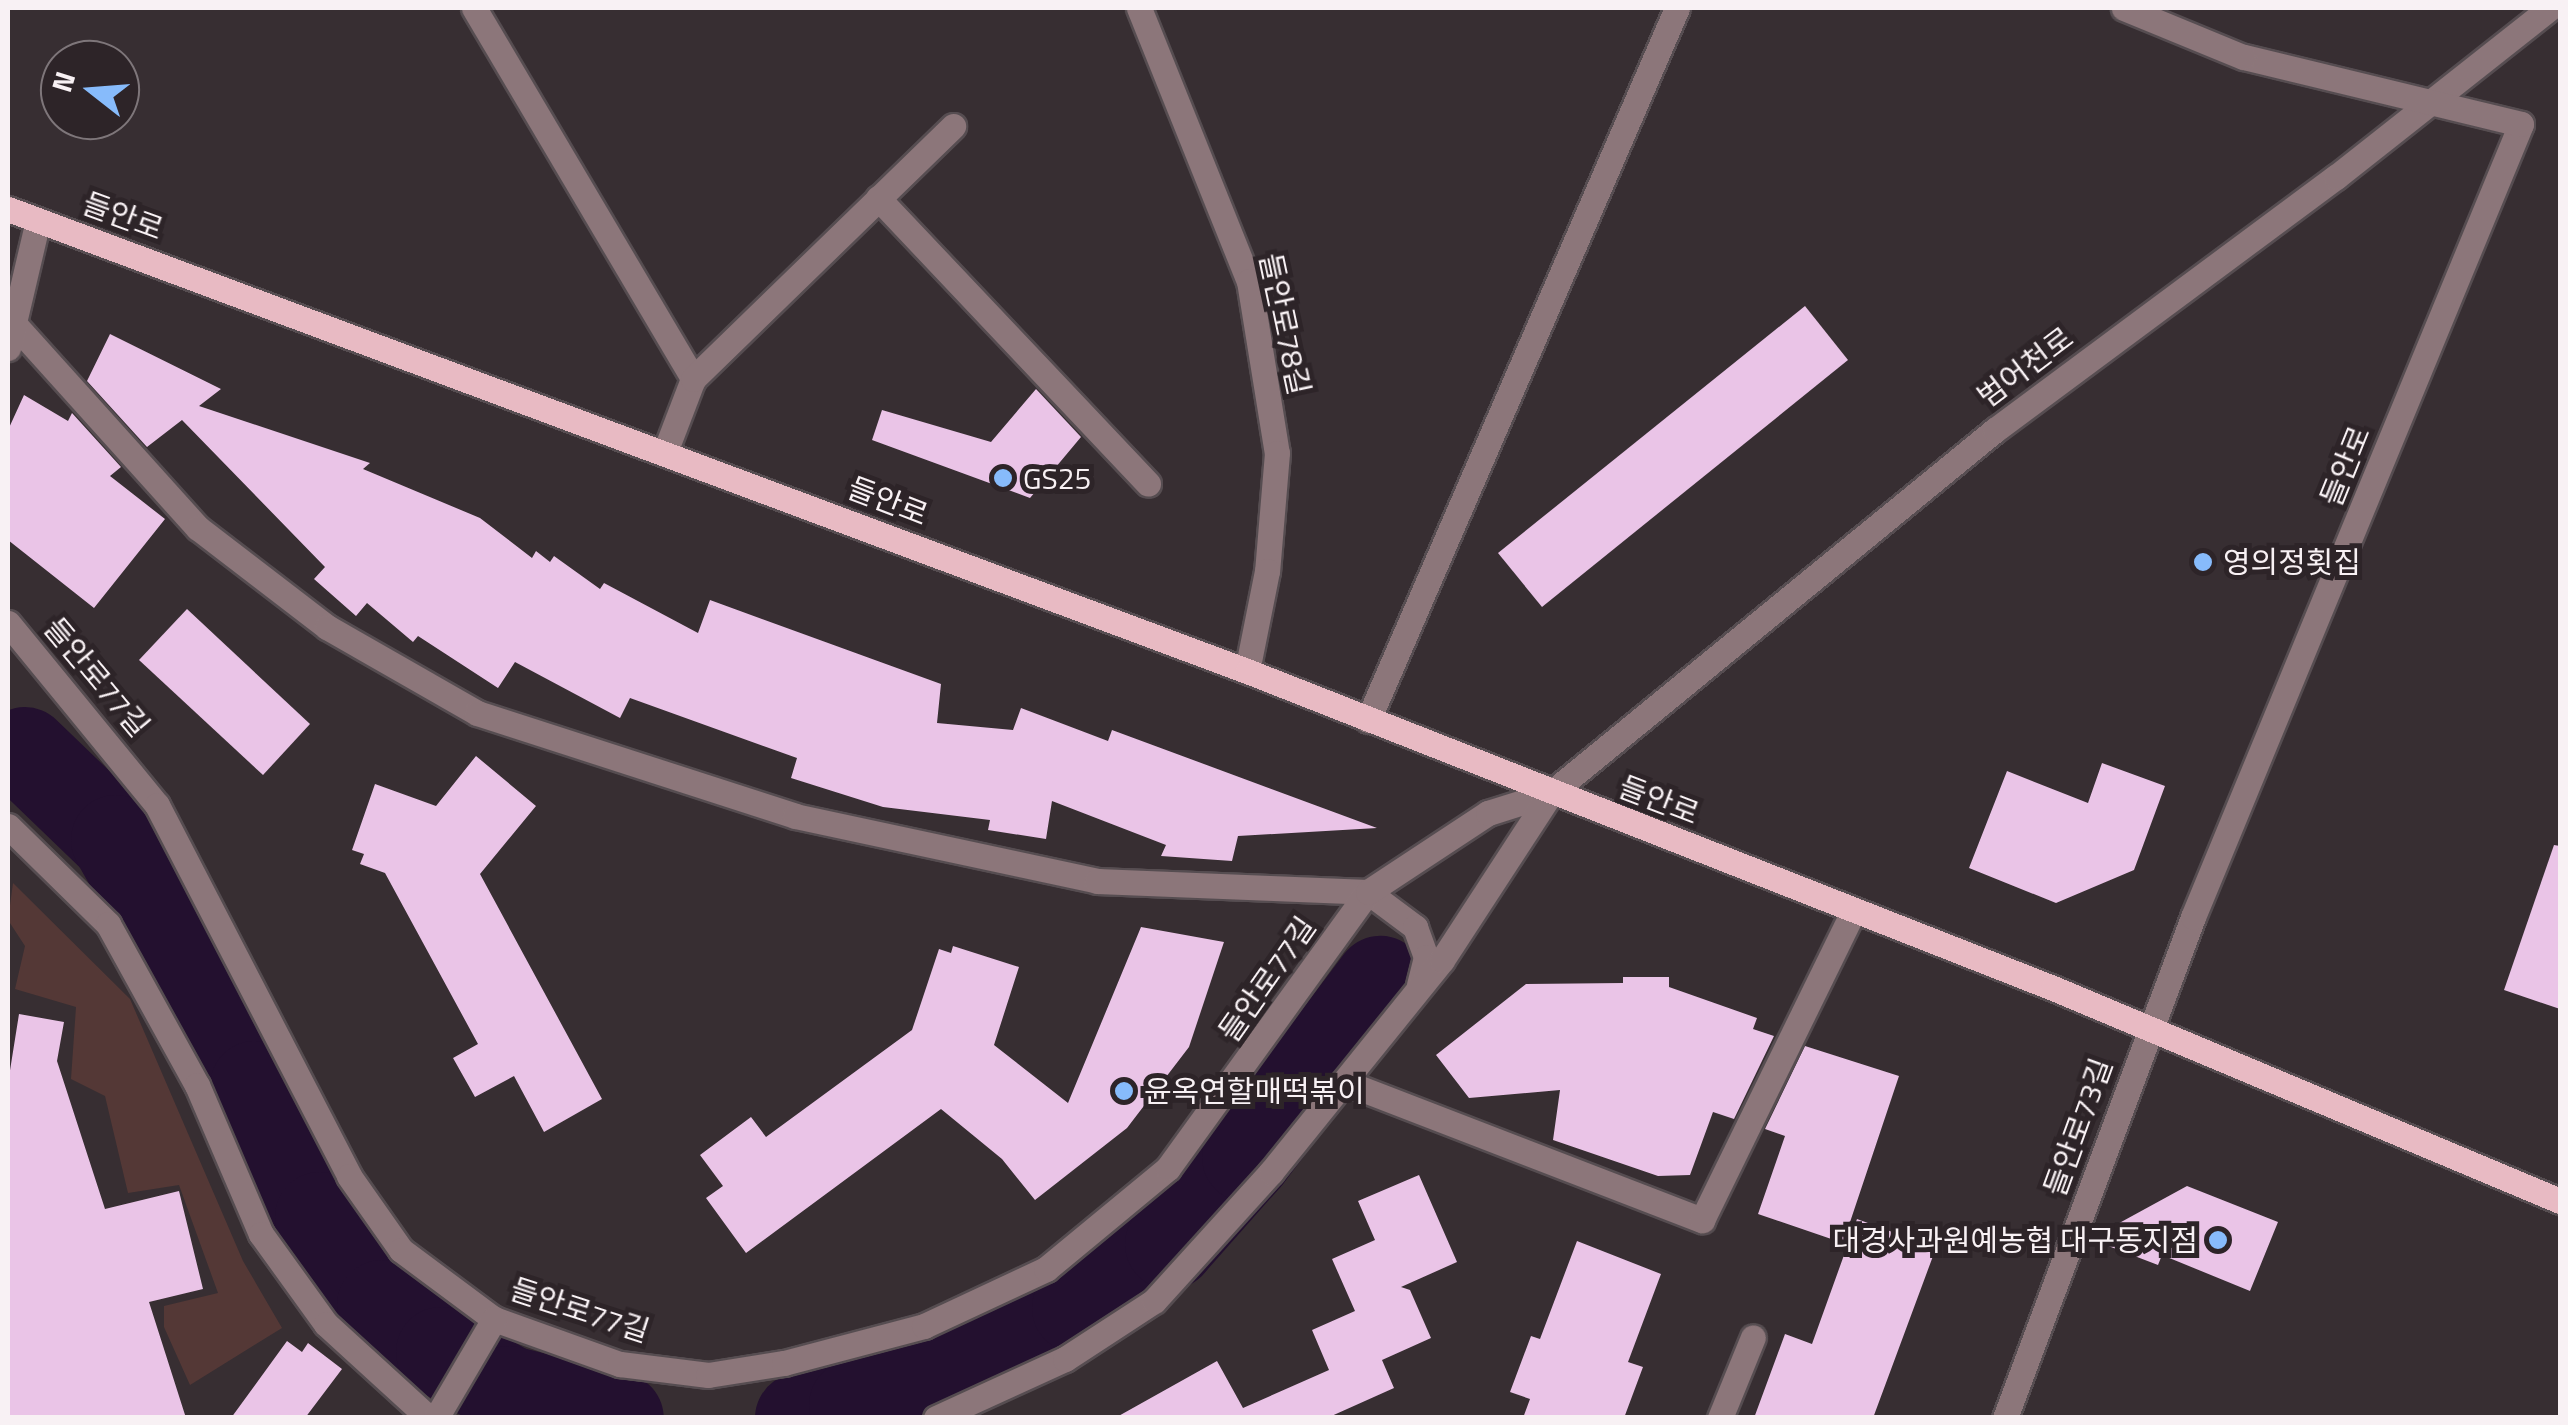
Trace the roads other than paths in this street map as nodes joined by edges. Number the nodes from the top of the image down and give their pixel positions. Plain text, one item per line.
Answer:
1 (474, 8) edge
2 (1138, 8) edge
3 (1677, 8) edge
4 (2124, 8) edge
5 (2550, 8) edge
6 (2431, 103) junction
7 (953, 126) dead end
8 (878, 198) junction
9 (8, 210) edge
10 (38, 220) junction
11 (11, 336) edge
12 (693, 379) junction
13 (664, 452) junction
14 (1148, 484) dead end
15 (8, 623) edge
16 (1247, 671) junction
17 (1368, 720) junction
18 (1551, 794) junction
19 (8, 826) edge
20 (1368, 892) junction
21 (1854, 910) junction
22 (1418, 990) junction
23 (2150, 1028) junction
24 (1344, 1082) junction
25 (2560, 1201) edge
26 (493, 1321) junction
27 (1753, 1337) dead end
28 (952, 1414) edge
29 (433, 1418) edge
30 (1720, 1418) edge
31 (2006, 1418) edge

1 - 12 street
2 - 16 street, 들안로78길
3 - 17 street
4 - 6 street
5 - 6 street, 범어천로
6 - 18 street, 범어천로
6 - 23 street, 들안로
7 - 8 street
8 - 12 street
8 - 14 street
9 - 10 main road, 들안로
10 - 11 street
10 - 13 main road, 들안로
11 - 20 street, 들안로77길
12 - 13 street
13 - 16 main road, 들안로
15 - 26 street, 들안로77길
16 - 17 main road, 들안로
17 - 18 main road, 들안로
18 - 20 street, 들안로77길
18 - 21 main road, 들안로
18 - 22 street
19 - 29 street
20 - 22 street
20 - 26 street, 들안로77길
21 - 23 main road, 들안로
21 - 24 street
22 - 24 street
23 - 25 main road, 들안로
23 - 31 street, 들안로73길
24 - 28 street
26 - 29 street
27 - 30 street

